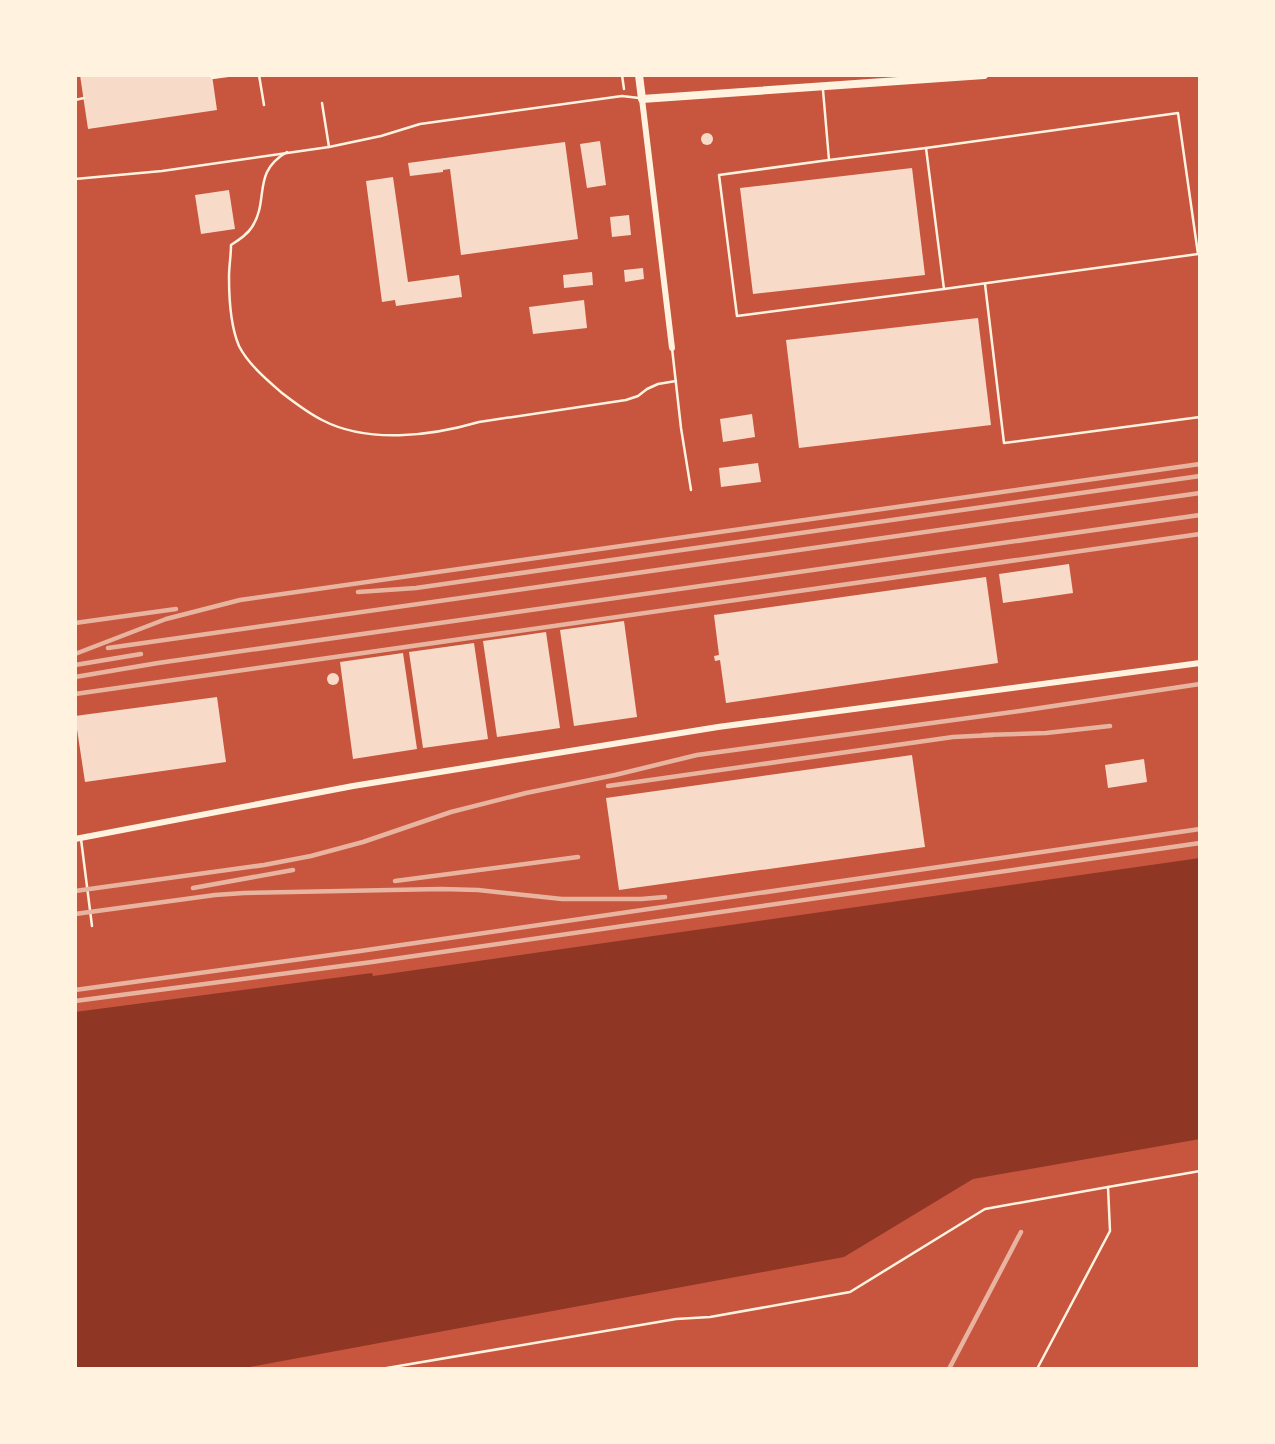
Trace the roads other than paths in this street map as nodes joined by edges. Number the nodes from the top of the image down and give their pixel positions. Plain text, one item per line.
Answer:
1 (234, 75) edge
2 (259, 75) edge
3 (639, 75) edge
4 (984, 75) edge
5 (212, 78) dead end
6 (823, 86) junction
7 (84, 99) dead end
8 (642, 99) junction
9 (75, 100) edge
10 (322, 103) dead end
11 (264, 105) dead end
12 (329, 147) junction
13 (926, 148) junction
14 (287, 152) junction
15 (829, 160) junction
16 (75, 179) edge
17 (1199, 255) edge
18 (985, 284) junction
19 (944, 289) junction
20 (672, 348) joint
21 (676, 381) junction
22 (1200, 417) edge
23 (691, 491) dead end
24 (1200, 663) edge
25 (78, 839) edge
26 (92, 926) dead end
27 (1200, 1171) edge
28 (1108, 1187) junction
29 (381, 1369) edge
30 (1037, 1369) edge

1 - 5 lane
2 - 11 lane
3 - 8 street
4 - 6 street
6 - 8 street
6 - 15 lane
7 - 9 lane
8 - 12 lane
8 - 20 street
10 - 12 lane
12 - 14 lane
13 - 15 lane
13 - 17 lane
13 - 19 lane
14 - 16 lane
14 - 21 lane
15 - 19 lane
17 - 18 lane
18 - 19 lane
18 - 22 lane
20 - 21 lane
21 - 23 lane
24 - 25 street
25 - 26 lane
27 - 28 lane
28 - 29 lane
28 - 30 lane

